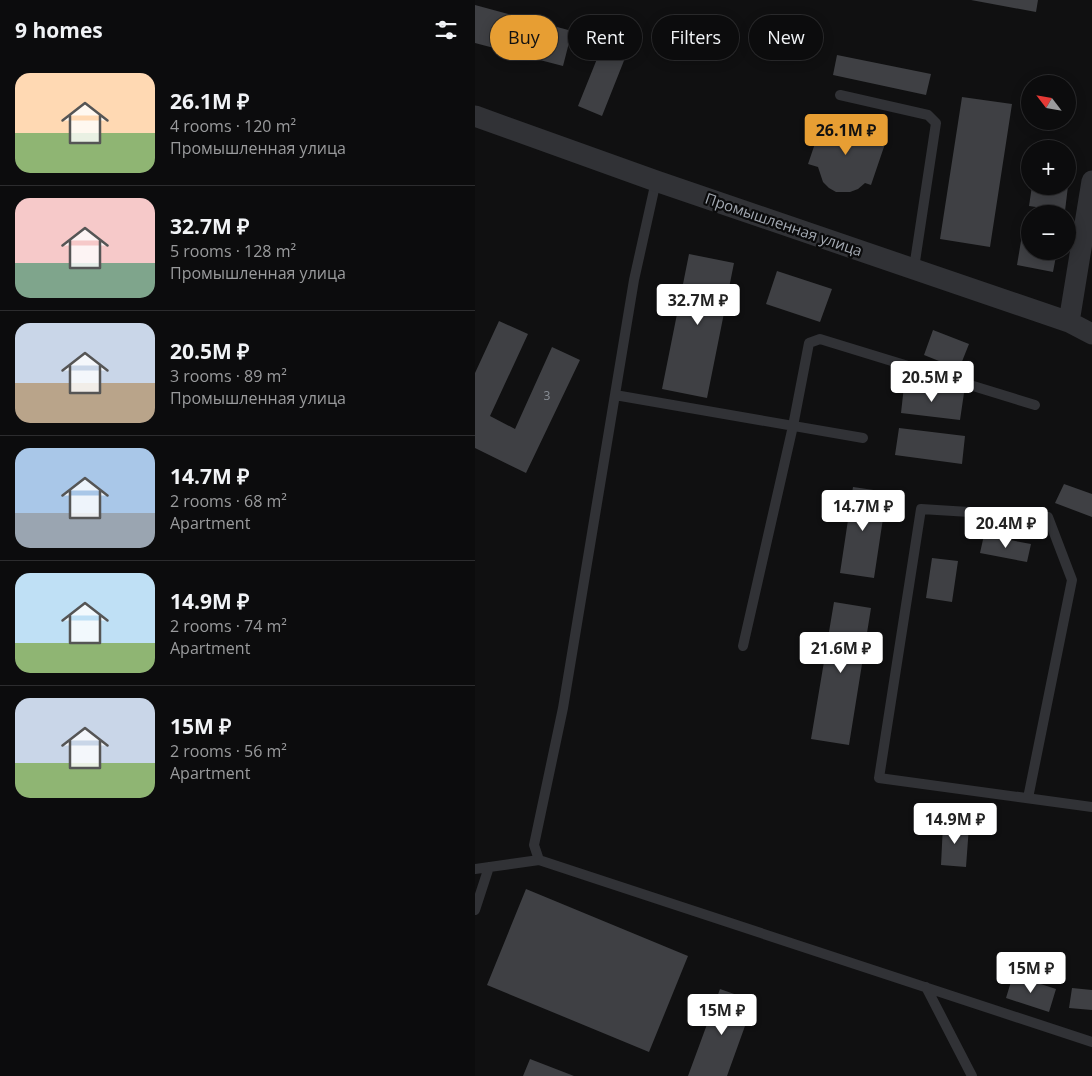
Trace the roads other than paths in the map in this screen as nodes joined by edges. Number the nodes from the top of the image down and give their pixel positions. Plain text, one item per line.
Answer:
1 (840, 95) dead end
2 (475, 116) edge
3 (656, 181) junction
4 (1092, 181) edge
5 (913, 268) junction
6 (1069, 322) junction
7 (1092, 334) edge
8 (615, 395) junction
9 (1035, 405) dead end
10 (793, 426) junction
11 (863, 438) dead end
12 (743, 646) dead end
13 (1028, 798) junction
14 (1092, 807) edge
15 (539, 860) junction
16 (489, 867) junction
17 (475, 869) edge
18 (475, 910) edge
19 (926, 987) junction
20 (1092, 1042) edge
21 (972, 1076) edge

1 - 5 lane
2 - 3 street, Промышленная улица
3 - 5 street, Промышленная улица
3 - 8 lane
4 - 6 street
5 - 6 street, Промышленная улица
6 - 7 street, Промышленная улица
8 - 10 lane
8 - 15 lane
9 - 10 lane
10 - 11 lane
10 - 12 lane
13 - 13 lane
13 - 14 lane
15 - 16 lane
15 - 19 lane
16 - 17 lane
16 - 18 lane
19 - 20 lane
19 - 21 lane

